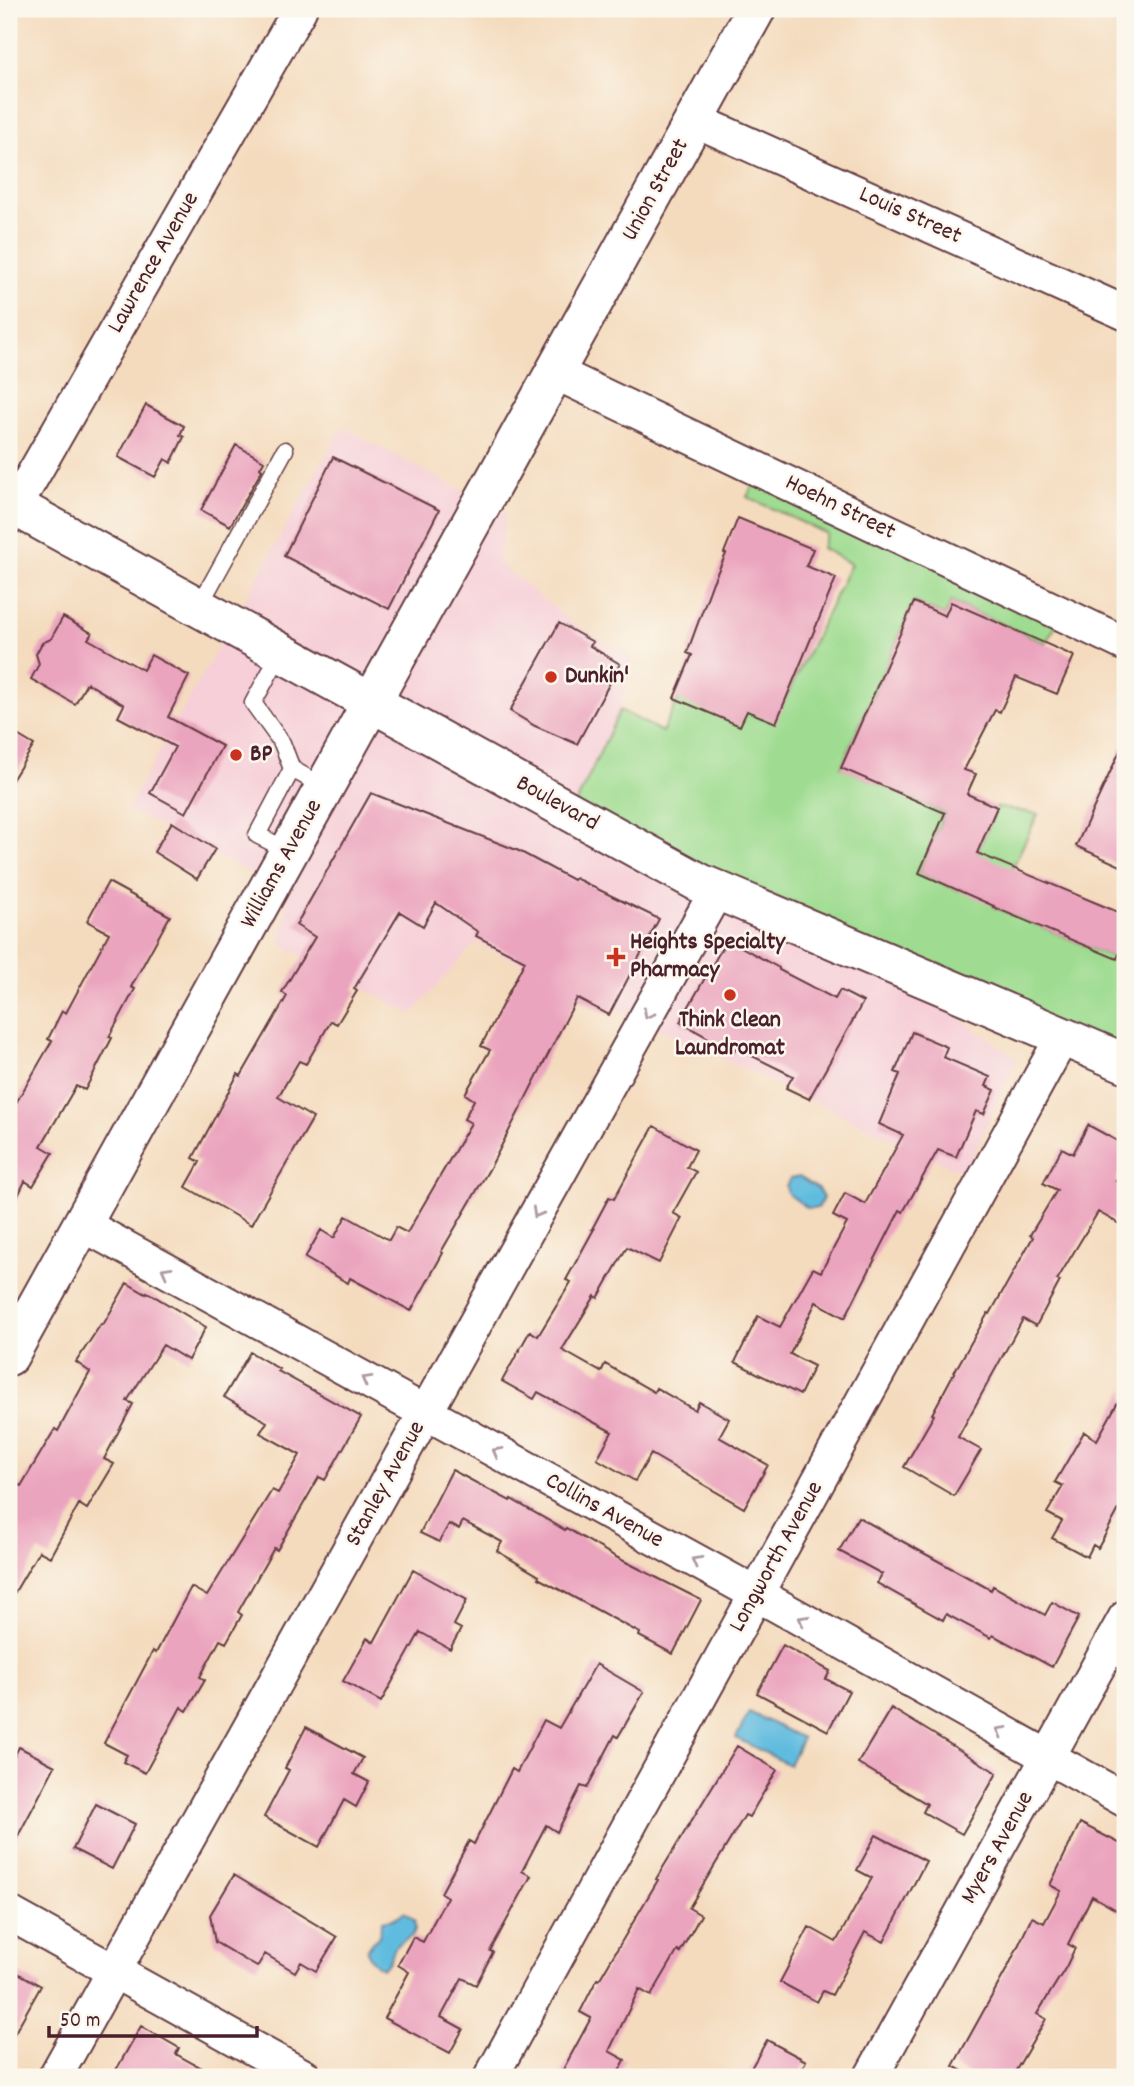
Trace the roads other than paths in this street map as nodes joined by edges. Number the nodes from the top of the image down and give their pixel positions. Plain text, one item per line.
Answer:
1 (300, 9) edge
2 (756, 9) edge
3 (695, 120) junction
4 (1125, 313) edge
5 (554, 372) junction
6 (285, 450) dead end
7 (11, 509) edge
8 (198, 608) junction
9 (1125, 644) edge
10 (281, 652) junction
11 (372, 702) junction
12 (308, 778) junction
13 (717, 890) junction
14 (1063, 1036) junction
15 (1125, 1063) edge
16 (82, 1224) junction
17 (9, 1356) edge
18 (426, 1413) junction
19 (756, 1594) junction
20 (1125, 1618) edge
21 (1048, 1757) junction
22 (1125, 1800) edge
23 (9, 1913) edge
24 (114, 1971) junction
25 (55, 2077) edge
26 (306, 2077) edge
27 (491, 2077) edge
28 (871, 2077) edge

1 - 7 street, Lawrence Avenue
2 - 3 street, Union Street
3 - 4 street, Louis Street
3 - 5 street, Union Street
5 - 9 street, Hoehn Street
5 - 11 street, Williams Avenue
6 - 8 lane
7 - 8 street, Boulevard
8 - 10 street, Boulevard
10 - 11 street, Boulevard
10 - 12 lane
11 - 12 street, Williams Avenue
11 - 13 street, Boulevard
12 - 16 street, Williams Avenue
13 - 14 street, Boulevard
13 -> 18 street, Stanley Avenue
14 - 15 street, Boulevard
14 - 19 street, Longworth Avenue
16 - 17 street, Williams Avenue
18 -> 16 street, Collins Avenue
19 -> 18 street, Collins Avenue
18 - 24 street, Stanley Avenue
21 -> 19 street, Collins Avenue
19 - 27 street, Longworth Avenue
20 - 21 street, Myers Avenue
21 - 22 street, Collins Avenue
21 - 28 street, Myers Avenue
23 - 24 street
24 - 25 street, Stanley Avenue
24 - 26 street

